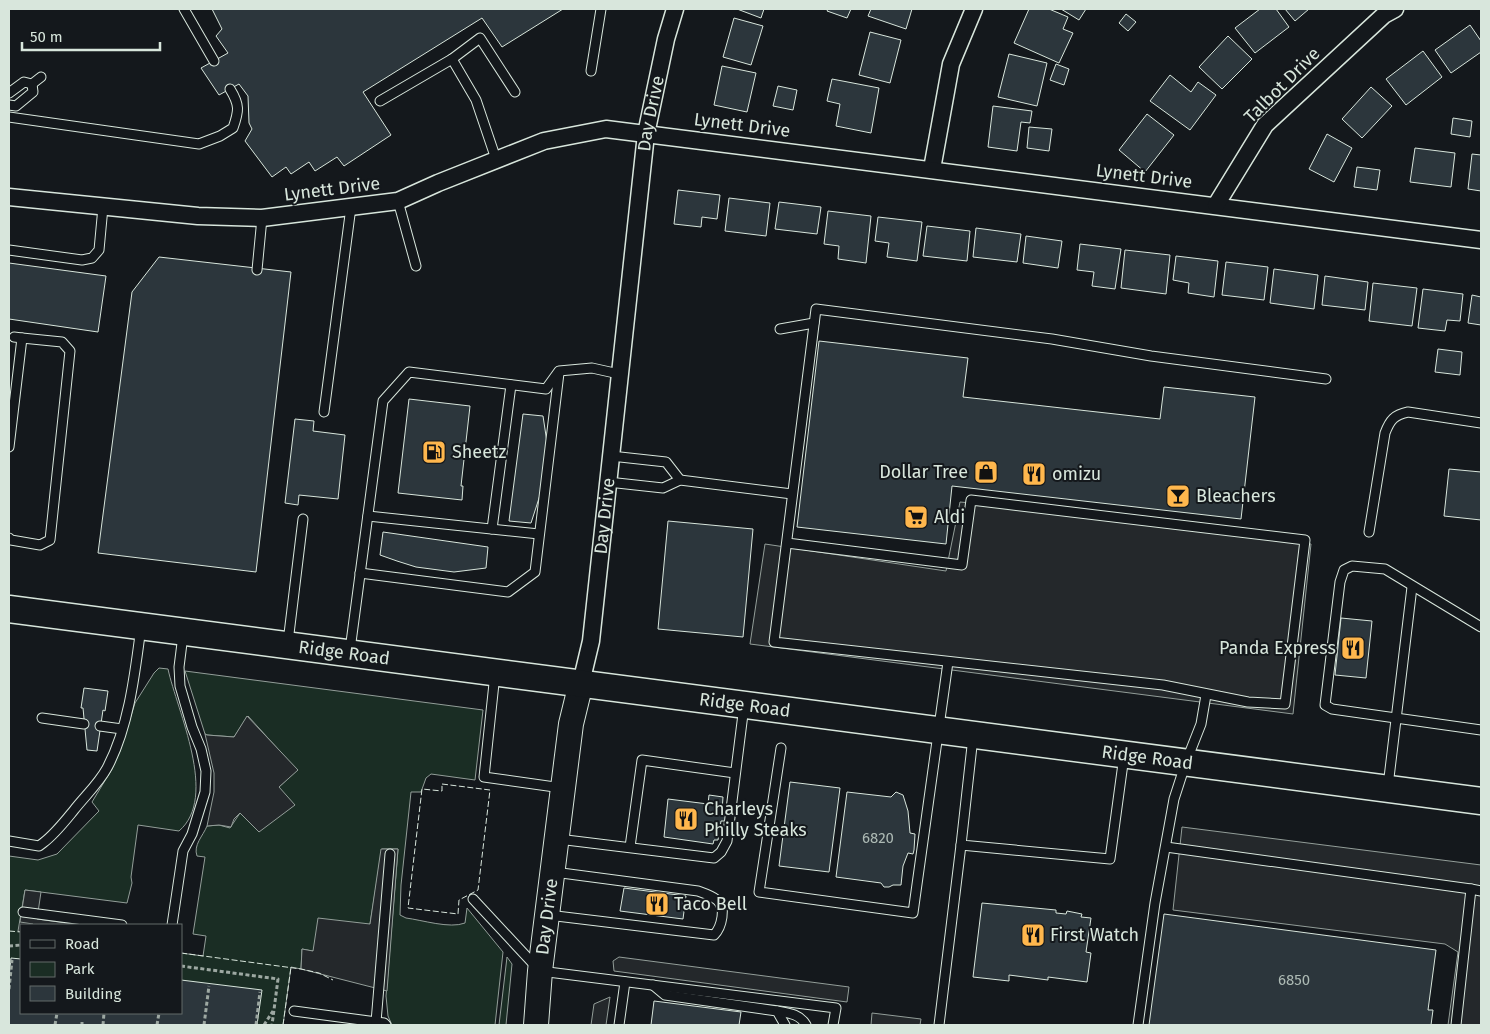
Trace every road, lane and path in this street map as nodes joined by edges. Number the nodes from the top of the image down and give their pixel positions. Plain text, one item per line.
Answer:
1 (184, 9) edge
2 (601, 9) edge
3 (675, 9) edge
4 (974, 9) edge
5 (1395, 9) edge
6 (452, 59) junction
7 (214, 61) dead end
8 (591, 71) dead end
9 (41, 77) dead end
10 (32, 84) junction
11 (230, 89) dead end
12 (515, 92) dead end
13 (9, 93) edge
14 (380, 101) dead end
15 (9, 105) edge
16 (9, 117) edge
17 (646, 134) junction
18 (496, 160) junction
19 (932, 169) junction
20 (9, 197) edge
21 (398, 201) junction
22 (1216, 205) junction
23 (104, 207) junction
24 (351, 207) junction
25 (262, 218) junction
26 (1481, 240) edge
27 (9, 250) edge
28 (416, 266) dead end
29 (257, 270) dead end
30 (814, 323) junction
31 (780, 329) dead end
32 (559, 371) junction
33 (619, 374) junction
34 (1326, 378) dead end
35 (511, 384) junction
36 (324, 412) dead end
37 (1481, 423) edge
38 (9, 448) edge
39 (611, 456) junction
40 (680, 480) junction
41 (608, 482) junction
42 (792, 494) junction
43 (368, 516) junction
44 (303, 519) dead end
45 (492, 529) junction
46 (1369, 532) dead end
47 (539, 534) junction
48 (9, 538) edge
49 (787, 543) junction
50 (360, 573) junction
51 (1412, 587) junction
52 (9, 609) edge
53 (141, 626) junction
54 (1481, 627) edge
55 (183, 632) junction
56 (288, 645) junction
57 (349, 653) junction
58 (948, 662) junction
59 (495, 672) junction
60 (581, 683) junction
61 (1206, 695) junction
62 (744, 706) junction
63 (42, 718) dead end
64 (1397, 718) junction
65 (84, 724) dead end
66 (100, 726) dead end
67 (122, 729) junction
68 (938, 730) junction
69 (1481, 730) edge
70 (973, 735) junction
71 (781, 748) dead end
72 (1124, 754) junction
73 (1186, 762) junction
74 (735, 773) junction
75 (564, 788) junction
76 (1388, 788) junction
77 (1481, 800) edge
78 (557, 839) junction
79 (9, 841) edge
80 (961, 845) junction
81 (630, 847) junction
82 (1166, 847) junction
83 (390, 854) dead end
84 (553, 872) junction
85 (1472, 889) junction
86 (1481, 891) edge
87 (472, 899) dead end
88 (23, 912) dead end
89 (548, 915) junction
90 (114, 924) edge
91 (172, 924) edge
92 (12, 960) dead end
93 (182, 966) edge
94 (540, 971) junction
95 (625, 982) junction
96 (653, 985) junction
97 (209, 986) dead end
98 (9, 989) edge
99 (260, 992) dead end
100 (274, 1010) junction
101 (294, 1011) dead end
102 (777, 1011) junction
103 (376, 1022) junction
104 (204, 1025) edge
105 (256, 1025) edge
106 (264, 1025) edge
107 (272, 1025) edge
108 (386, 1025) edge
109 (536, 1025) edge
110 (619, 1025) edge
111 (785, 1025) edge
112 (806, 1025) edge
113 (834, 1025) edge
114 (939, 1025) edge
115 (1138, 1025) edge
116 (1456, 1025) edge

1 - 7 lane
2 - 8 lane
3 - 17 street, Day Drive
4 - 19 street
5 - 22 street, Talbot Drive
6 - 12 lane
6 - 14 lane
6 - 18 lane
9 - 10 lane
10 - 13 lane
10 - 15 lane
11 - 16 lane
17 - 18 street, Lynett Drive
17 - 19 street, Lynett Drive
17 - 33 street, Day Drive
18 - 21 street, Lynett Drive
19 - 22 street, Lynett Drive
20 - 23 street, Lynett Drive
21 - 24 street, Lynett Drive
21 - 28 lane
22 - 26 street, Lynett Drive
23 - 25 street, Lynett Drive
23 - 27 lane
24 - 25 street, Lynett Drive
24 - 36 lane
25 - 29 lane
30 - 31 lane
30 - 34 lane
30 - 42 lane
32 - 33 lane
32 - 35 lane
32 - 47 lane
33 - 39 street, Day Drive
35 - 43 lane
35 - 45 lane
37 - 46 lane
38 - 48 lane
39 - 40 lane
39 - 41 street, Day Drive
40 - 41 lane
40 - 42 lane
41 - 60 street, Day Drive
42 - 49 lane
43 - 45 lane
43 - 50 lane
44 - 56 lane
45 - 47 lane
47 - 50 lane
49 - 58 lane
49 - 61 lane
50 - 57 lane
51 - 54 lane
51 - 64 lane
51 - 64 lane
52 - 53 main road, Ridge Road
53 - 55 main road, Ridge Road
53 - 67 lane
55 - 56 main road, Ridge Road
55 - 91 lane
56 - 57 main road, Ridge Road
57 - 59 main road, Ridge Road
58 - 61 lane
58 - 68 lane
59 - 60 main road, Ridge Road
59 - 75 lane
60 - 62 main road, Ridge Road
60 - 75 street, Day Drive
61 - 73 lane
62 - 68 main road, Ridge Road
62 - 74 lane
63 - 65 lane
64 - 69 lane
64 - 76 lane
66 - 67 lane
67 - 79 lane
68 - 70 main road, Ridge Road
68 - 71 lane
70 - 72 main road, Ridge Road
70 - 80 lane
72 - 73 main road, Ridge Road
72 - 80 lane
73 - 76 main road, Ridge Road
73 - 82 lane
74 - 81 lane
74 - 81 lane
75 - 78 street, Day Drive
76 - 77 main road, Ridge Road
78 - 81 lane
78 - 84 street, Day Drive
80 - 114 lane
82 - 85 lane
82 - 115 lane
83 - 103 lane
84 - 89 street, Day Drive
84 - 89 lane
85 - 86 lane
85 - 116 lane
87 - 94 lane
88 - 90 lane
89 - 94 street, Day Drive
92 - 98 path
93 - 100 path
94 - 95 lane
94 - 109 street, Day Drive
95 - 96 lane
95 - 110 lane
96 - 102 lane
96 - 113 lane
97 - 104 path
99 - 105 path
100 - 106 path
100 - 107 path
101 - 103 lane
102 - 111 lane
102 - 112 lane
103 - 108 lane

